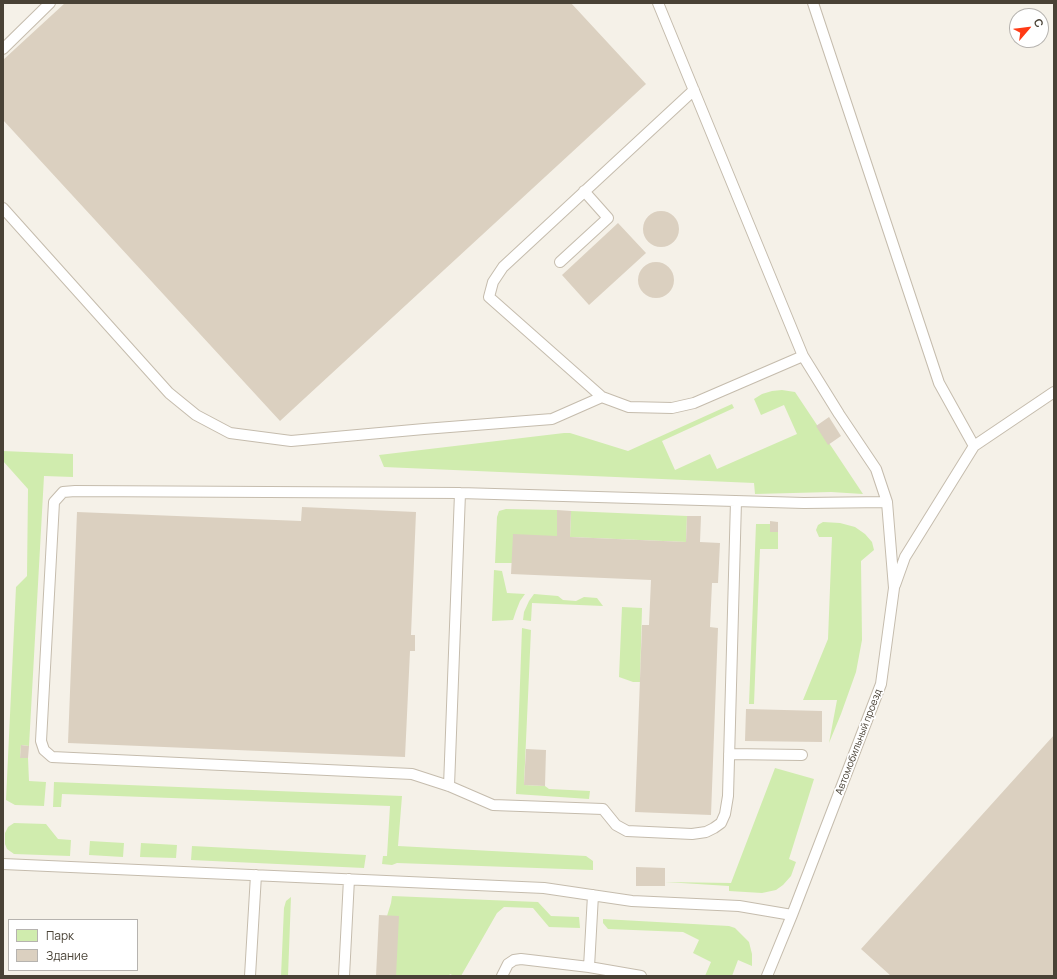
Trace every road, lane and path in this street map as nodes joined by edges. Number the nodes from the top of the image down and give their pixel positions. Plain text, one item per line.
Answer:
1 (50, 3) edge
2 (658, 3) edge
3 (814, 3) edge
4 (3, 49) edge
5 (694, 90) junction
6 (584, 191) junction
7 (3, 208) edge
8 (560, 262) dead end
9 (803, 356) junction
10 (1054, 392) edge
11 (602, 397) junction
12 (974, 446) junction
13 (460, 493) junction
14 (736, 501) junction
15 (887, 502) junction
16 (894, 588) junction
17 (729, 754) junction
18 (802, 755) dead end
19 (448, 786) junction
20 (3, 864) edge
21 (256, 875) junction
22 (349, 879) junction
23 (592, 895) junction
24 (792, 915) junction
25 (589, 967) junction
26 (250, 976) edge
27 (344, 976) edge
28 (502, 976) edge
29 (641, 976) edge
30 (767, 976) edge

1 - 4 lane
2 - 5 lane, Автомобильный проезд
3 - 12 lane
5 - 6 lane
5 - 9 lane, Автомобильный проезд
6 - 8 lane
6 - 11 lane
7 - 11 lane
9 - 11 lane
9 - 15 lane, Автомобильный проезд
10 - 12 lane
12 - 16 lane
13 - 14 lane
13 - 19 lane
13 - 19 lane
14 - 15 lane
14 - 17 lane
15 - 16 lane, Автомобильный проезд
16 - 24 lane, Автомобильный проезд
17 - 18 lane
17 - 19 lane
20 - 21 lane
21 - 22 lane
21 - 26 lane
22 - 23 lane
22 - 27 lane
23 - 24 lane
23 - 25 lane
24 - 30 lane, Автомобильный проезд
25 - 28 lane
25 - 29 lane

